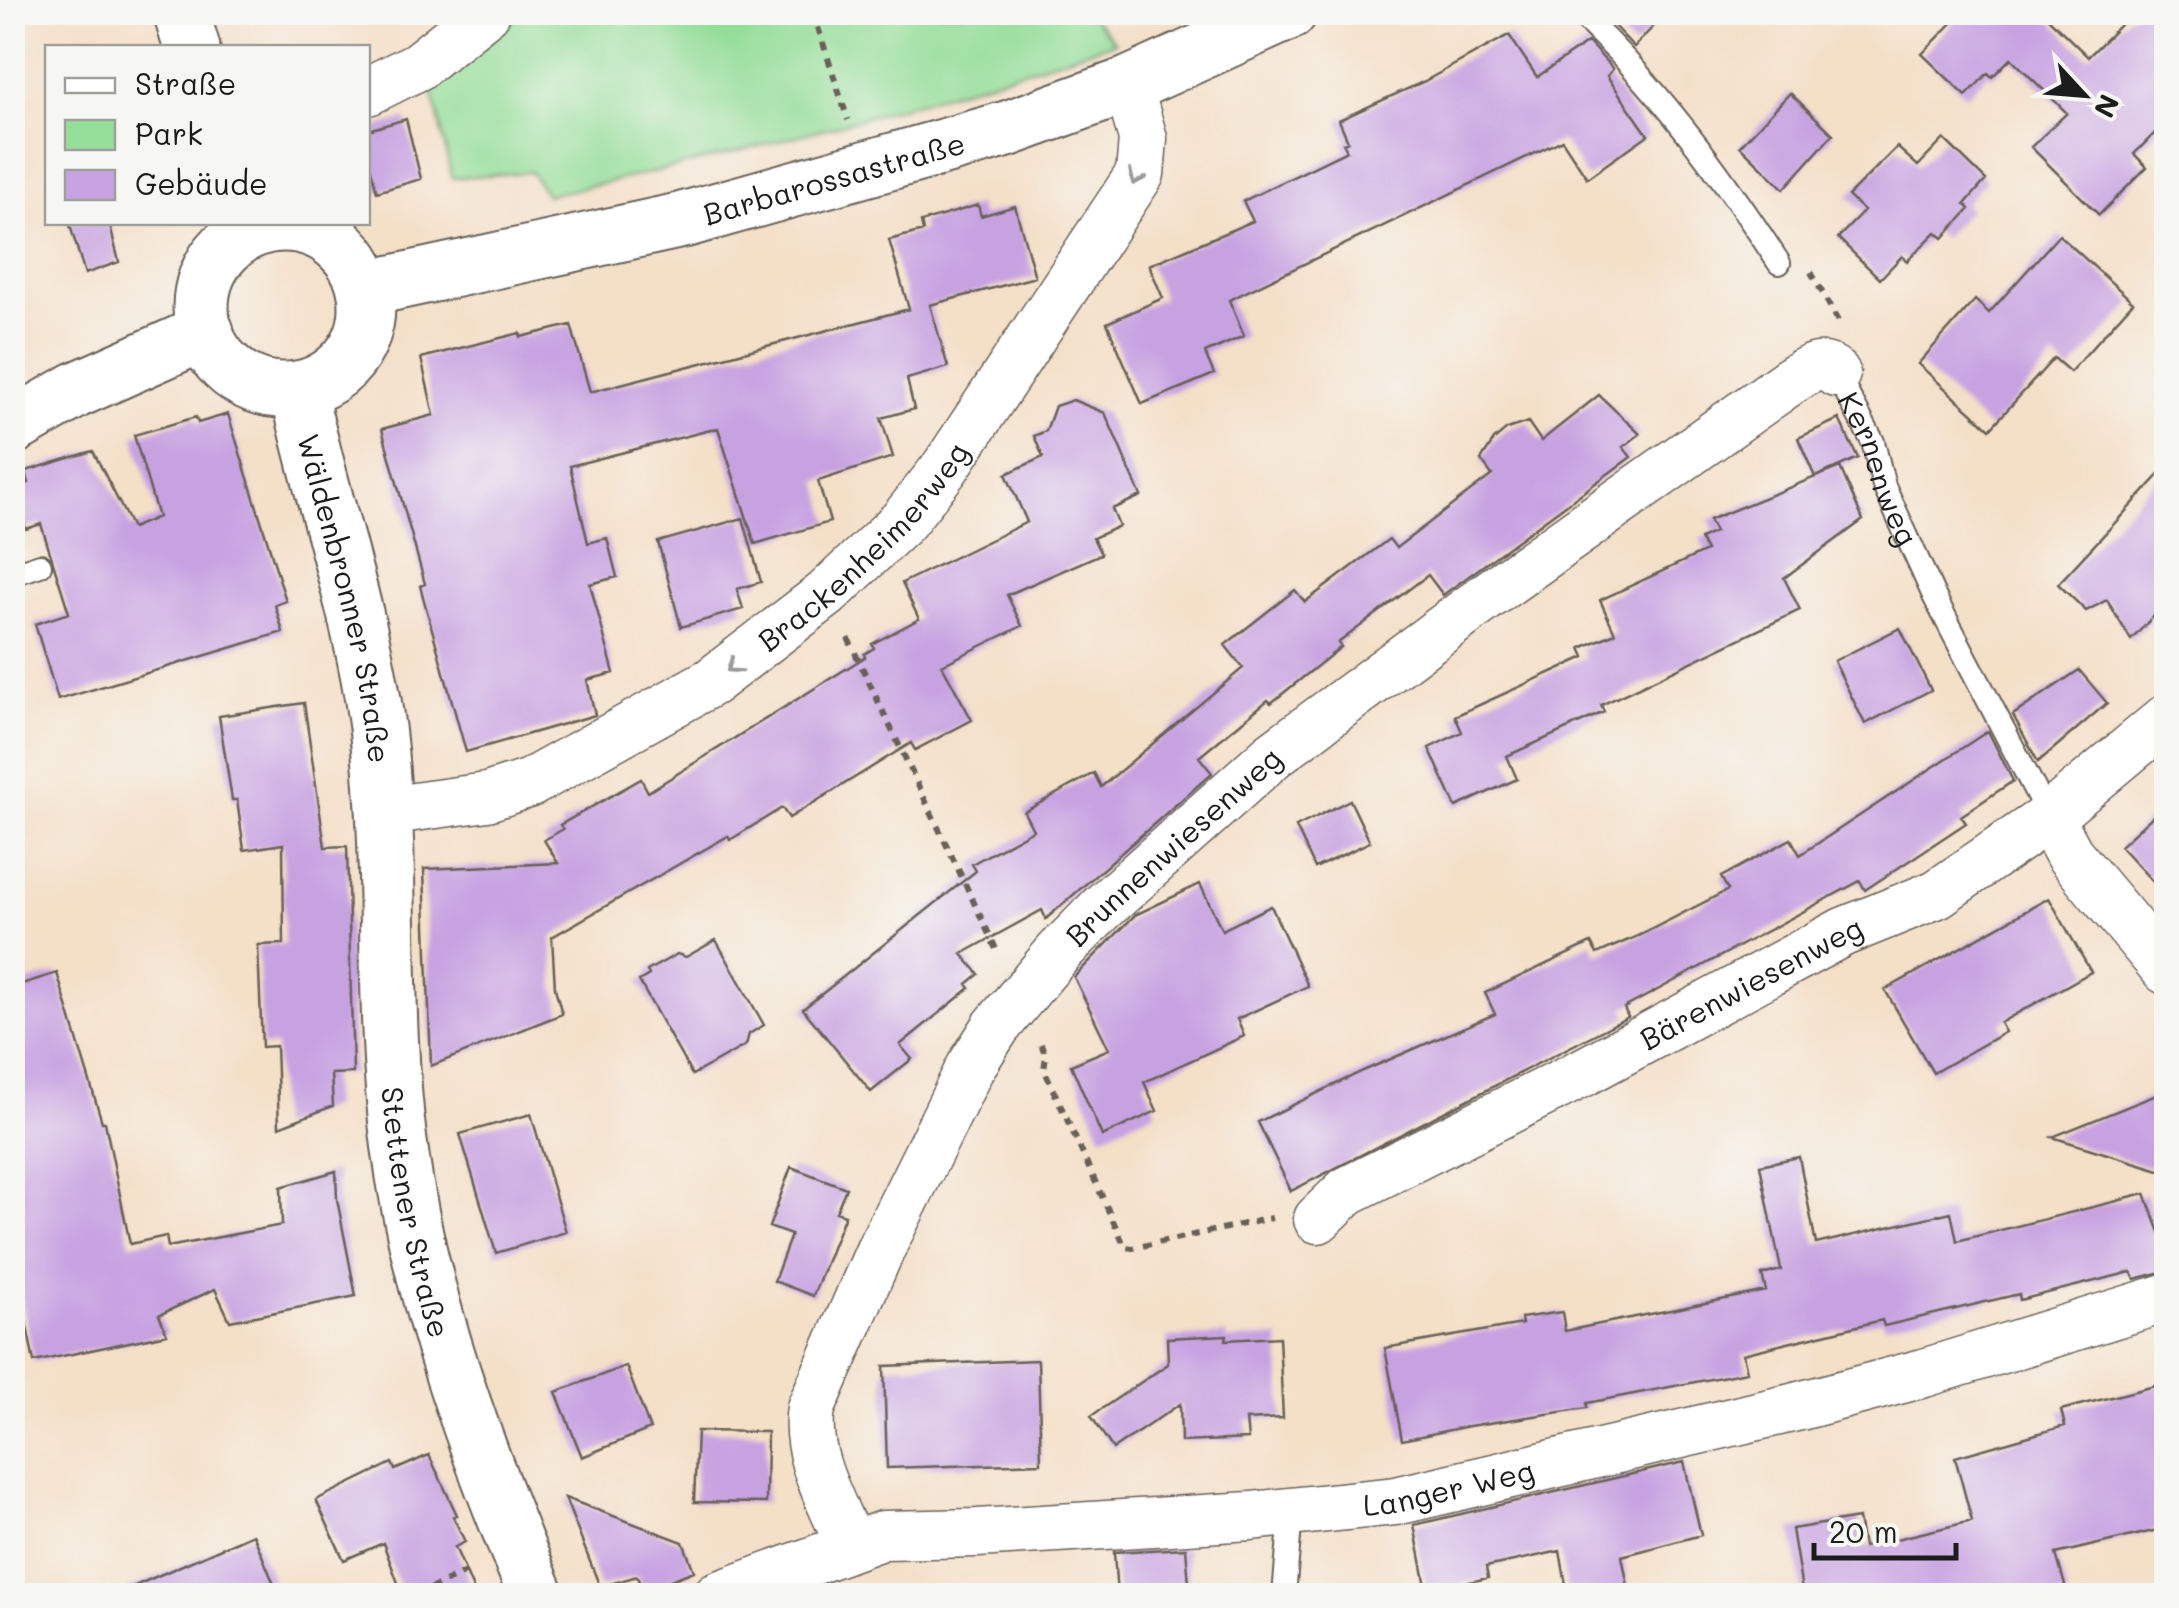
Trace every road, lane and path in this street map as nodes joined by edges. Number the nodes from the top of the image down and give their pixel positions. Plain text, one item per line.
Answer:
1 (181, 12) edge
2 (486, 12) edge
3 (813, 12) edge
4 (1289, 12) edge
5 (1578, 12) edge
6 (191, 45) edge
7 (1128, 85) junction
8 (370, 90) edge
9 (864, 168) junction
10 (290, 225) edge
11 (254, 226) edge
12 (1779, 263) joint
13 (365, 289) junction
14 (206, 332) junction
15 (1836, 373) junction
16 (298, 389) junction
17 (12, 427) edge
18 (12, 565) edge
19 (40, 565) dead end
20 (826, 594) junction
21 (2166, 719) edge
22 (385, 811) junction
23 (2049, 817) junction
24 (2166, 970) edge
25 (1020, 998) junction
26 (1318, 1219) joint
27 (2166, 1298) edge
28 (1291, 1512) junction
29 (850, 1545) junction
30 (451, 1577) dead end
31 (416, 1596) edge
32 (537, 1596) edge
33 (717, 1596) edge
34 (1284, 1596) edge

1 - 6 street
2 - 8 street
3 - 9 path
4 - 7 street, Barbarossastraße
5 - 12 lane
7 - 9 street, Barbarossastraße
7 -> 20 street, Brackenheimerweg
9 - 13 street, Barbarossastraße
10 - 13 street
11 - 14 street
12 - 15 path, Kernenweg
13 - 16 street
14 - 16 street
14 - 17 street
15 - 23 lane, Kernenweg
15 - 25 street, Brunnenwiesenweg
16 - 22 street, Wäldenbronner Straße
18 - 19 lane
20 -> 22 street, Brackenheimerweg
20 - 25 path
21 - 23 street, Bärenwiesenweg
22 - 32 street, Stettener Straße
23 - 24 street, Kernenweg
23 - 26 street, Bärenwiesenweg
25 - 26 path
25 - 29 street, Brunnenwiesenweg
27 - 28 street, Langer Weg
28 - 29 street, Langer Weg
28 - 34 lane
29 - 33 street, Langer Weg
30 - 31 path

